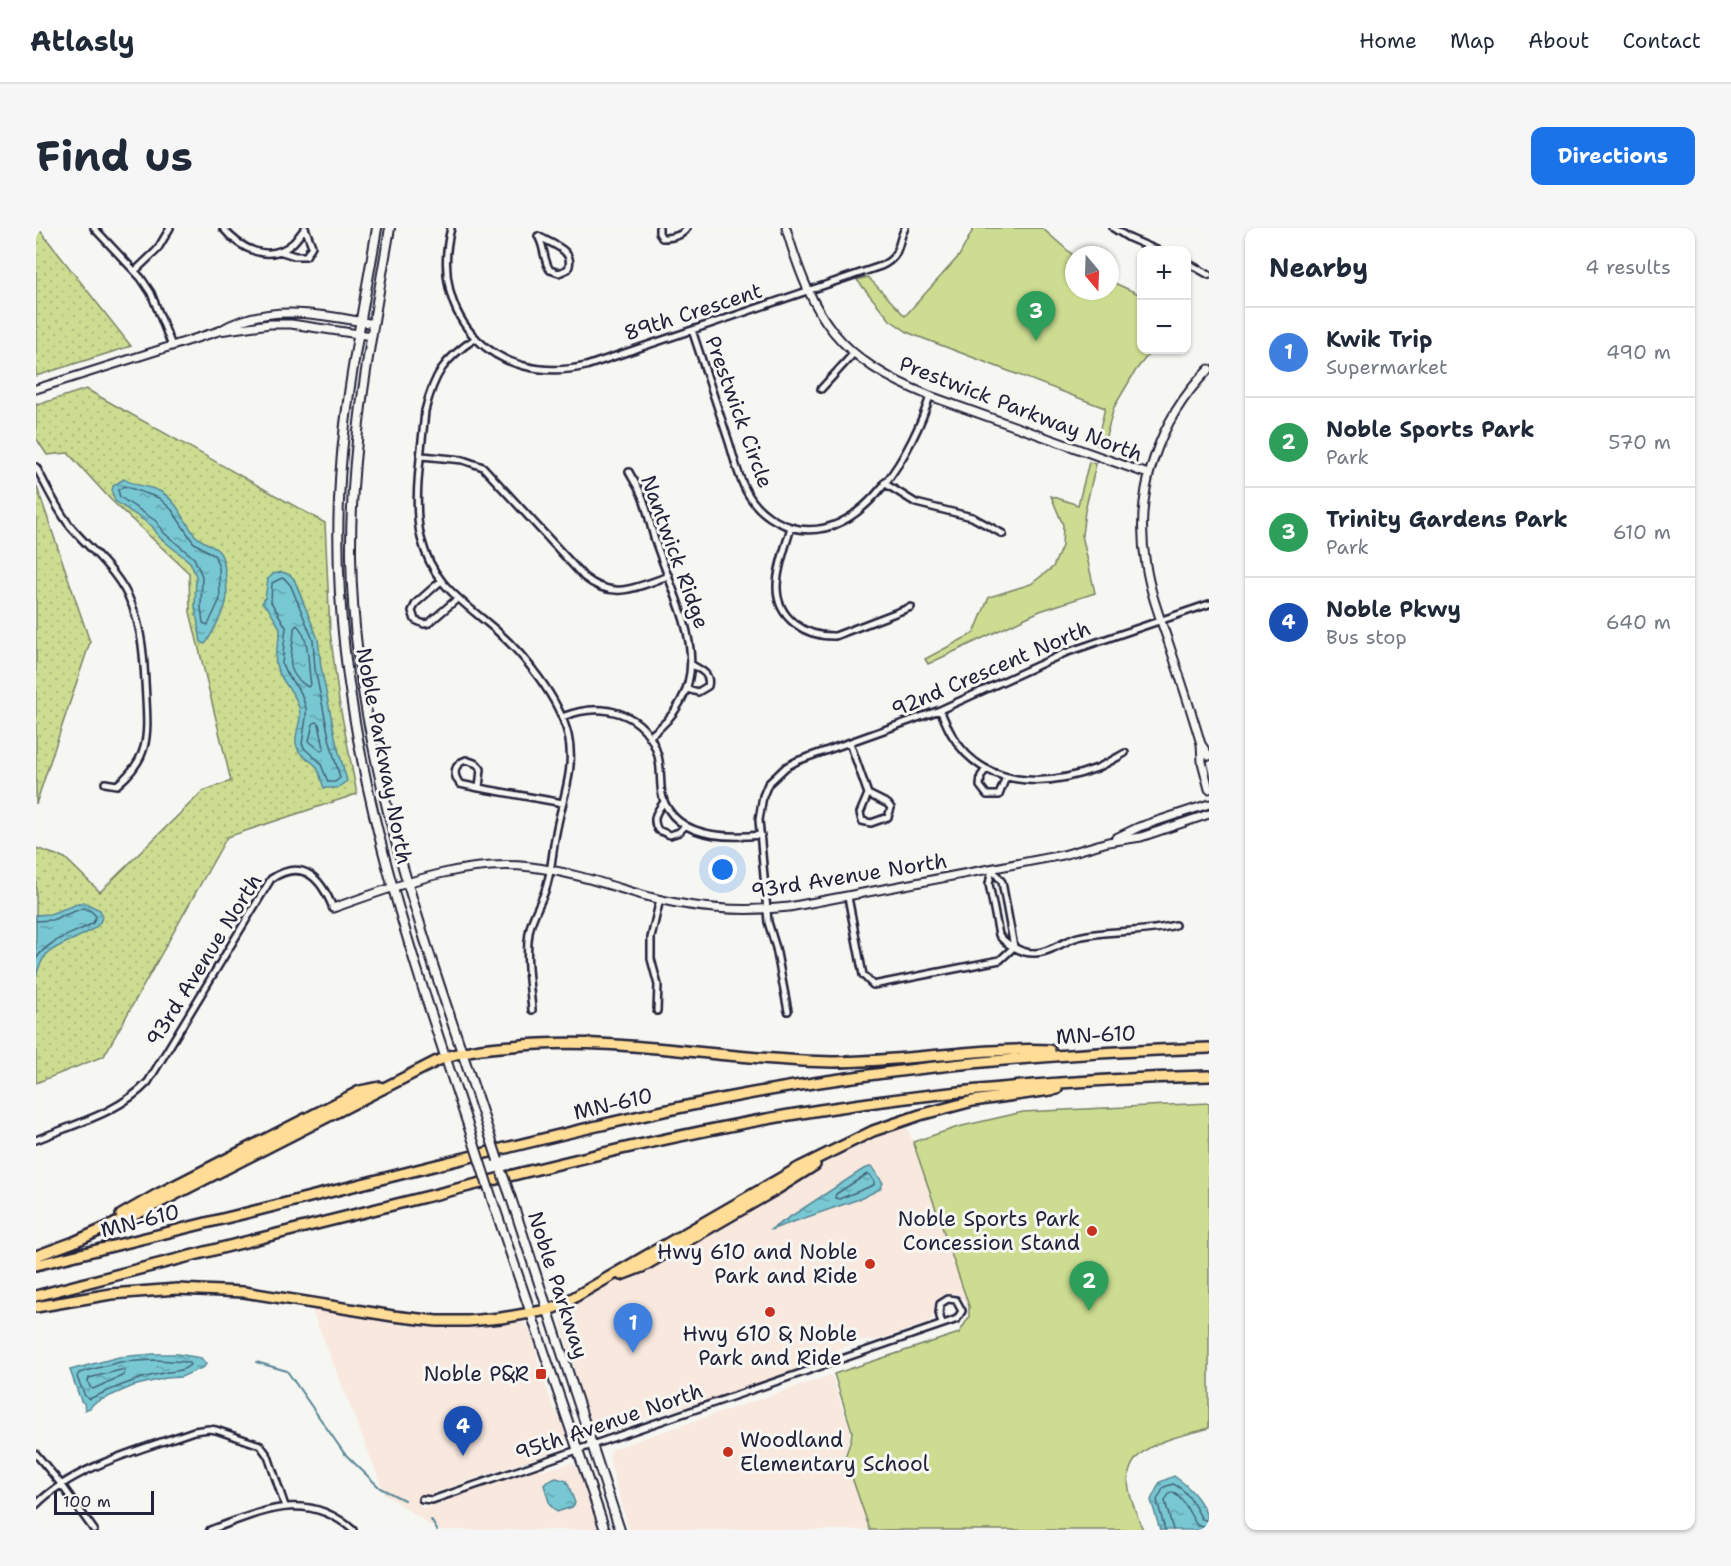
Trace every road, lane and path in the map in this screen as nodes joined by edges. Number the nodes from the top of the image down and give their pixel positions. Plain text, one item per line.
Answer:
1 (94, 228) edge
2 (170, 228) edge
3 (223, 228) edge
4 (305, 228) edge
5 (377, 228) edge
6 (390, 228) edge
7 (451, 228) edge
8 (534, 228) edge
9 (659, 228) edge
10 (687, 228) edge
11 (786, 228) edge
12 (1113, 228) edge
13 (902, 229) edge
14 (538, 236) junction
15 (1147, 246) edge
16 (279, 251) junction
17 (1191, 265) edge
18 (135, 271) junction
19 (1209, 275) edge
20 (807, 291) junction
21 (361, 322) junction
22 (374, 324) junction
23 (692, 330) junction
24 (219, 331) junction
25 (359, 334) junction
26 (372, 336) junction
27 (476, 338) junction
28 (172, 346) junction
29 (854, 353) junction
30 (1209, 369) edge
31 (36, 389) edge
32 (821, 389) dead end
33 (930, 396) junction
34 (422, 456) junction
35 (36, 467) edge
36 (629, 472) dead end
37 (1149, 474) junction
38 (884, 483) junction
39 (791, 527) junction
40 (1003, 534) dead end
41 (669, 576) junction
42 (441, 581) junction
43 (457, 599) junction
44 (1209, 604) edge
45 (911, 607) dead end
46 (1161, 621) junction
47 (692, 665) junction
48 (687, 689) junction
49 (940, 710) junction
50 (562, 717) junction
51 (649, 737) junction
52 (850, 743) junction
53 (1201, 744) junction
54 (1125, 753) dead end
55 (1209, 756) edge
56 (986, 769) junction
57 (1006, 777) junction
58 (105, 783) dead end
59 (479, 788) junction
60 (1209, 789) edge
61 (868, 794) junction
62 (664, 802) junction
63 (563, 803) junction
64 (1209, 804) edge
65 (1209, 814) edge
66 (685, 826) junction
67 (760, 835) junction
68 (1108, 842) junction
69 (992, 869) junction
70 (551, 870) junction
71 (406, 883) junction
72 (392, 888) junction
73 (848, 897) junction
74 (660, 899) junction
75 (333, 908) joint
76 (767, 909) junction
77 (1175, 926) dead end
78 (1014, 947) junction
79 (532, 1010) dead end
80 (657, 1011) dead end
81 (788, 1011) dead end
82 (1209, 1048) edge
83 (462, 1052) junction
84 (1097, 1053) junction
85 (445, 1057) junction
86 (1209, 1076) edge
87 (1163, 1077) junction
88 (472, 1137) joint
89 (36, 1140) edge
90 (36, 1256) edge
91 (36, 1265) edge
92 (36, 1296) edge
93 (36, 1307) edge
94 (548, 1310) junction
95 (531, 1313) junction
96 (942, 1324) junction
97 (592, 1446) junction
98 (578, 1450) junction
99 (36, 1454) edge
100 (61, 1484) junction
101 (422, 1499) dead end
102 (36, 1505) edge
103 (285, 1506) junction
104 (94, 1530) edge
105 (210, 1530) edge
106 (353, 1530) edge
107 (605, 1530) edge
108 (620, 1530) edge

1 - 18 street
2 - 18 street
3 - 16 street
4 - 16 street
4 - 16 street
5 - 21 main road, Noble Parkway North
6 - 22 main road, Noble Parkway North
7 - 27 street, 89th Crescent
8 - 14 street
9 - 10 street
11 - 20 street, Prestwick Parkway North
12 - 15 street
13 - 20 street, 89th Crescent
14 - 14 street
17 - 19 street
18 - 28 street
20 - 23 street, 89th Crescent
20 - 29 street, Prestwick Parkway North
21 - 22 street
21 - 24 street
21 - 25 main road, Noble Parkway North
22 - 26 main road, Noble Parkway North
23 - 27 street, 89th Crescent
23 - 39 street, Prestwick Circle
24 - 25 street
24 - 28 street
25 - 26 street
25 - 72 main road, Noble Parkway North
26 - 71 main road, Noble Parkway North
27 - 34 street
28 - 31 street
29 - 32 street
29 - 33 street, Prestwick Parkway North
30 - 37 street
33 - 37 street, Prestwick Parkway North
33 - 38 street, Prestwick Circle
34 - 41 street
34 - 42 street
35 - 58 street
36 - 41 street, Nantwick Ridge
37 - 46 street
38 - 39 street, Prestwick Circle
38 - 40 street
39 - 45 street
41 - 47 street, Nantwick Ridge
42 - 43 street
42 - 43 street
43 - 50 street
44 - 46 street, 92nd Crescent North
46 - 49 street, 92nd Crescent North
46 - 53 street
47 - 48 street, Nantwick Ridge
47 - 48 street
48 - 51 street, Nantwick Ridge
49 - 52 street, 92nd Crescent North
49 - 56 street
50 - 51 street
50 - 63 street
51 - 62 street
52 - 61 street
52 - 67 street, 92nd Crescent North
53 - 55 street
53 - 60 street
54 - 57 street
56 - 57 street
56 - 57 street
59 - 59 street
59 - 63 street
61 - 61 street
62 - 66 street
62 - 66 street
63 - 70 street
64 - 68 street, 93rd Avenue North
65 - 68 street, 93rd Avenue North
66 - 67 street
67 - 76 street
68 - 69 street, 93rd Avenue North
69 - 73 street, 93rd Avenue North
69 - 78 street
69 - 78 street
70 - 71 street, 93rd Avenue North
70 - 74 street, 93rd Avenue North
70 - 79 street
71 - 72 street, 93rd Avenue North
71 - 83 main road, Noble Parkway North
72 - 75 street, 93rd Avenue North
72 - 85 main road, Noble Parkway North
73 - 76 street, 93rd Avenue North
73 - 78 street
74 - 76 street, 93rd Avenue North
74 - 80 street
75 - 89 street, 93rd Avenue North
76 - 81 street
77 - 78 street
82 - 84 highway, MN-610
83 - 84 highway
83 - 85 highway
83 - 94 main road, Noble Parkway, bridge
84 - 91 highway, MN-610
85 - 88 main road, Noble Parkway North
85 - 90 highway
86 - 87 highway
87 - 92 highway
87 - 94 highway
88 - 95 main road, Noble Parkway, bridge
93 - 95 highway
94 - 95 highway
94 - 97 main road, Noble Parkway
95 - 98 main road, Noble Parkway
96 - 96 street, 95th Avenue North
96 - 97 street, 95th Avenue North
97 - 98 street, 95th Avenue North
97 - 108 main road, Noble Parkway
98 - 101 street, 95th Avenue North
98 - 107 main road, Noble Parkway
99 - 100 street
100 - 102 street
100 - 103 street
100 - 104 street
103 - 105 street
103 - 106 street

